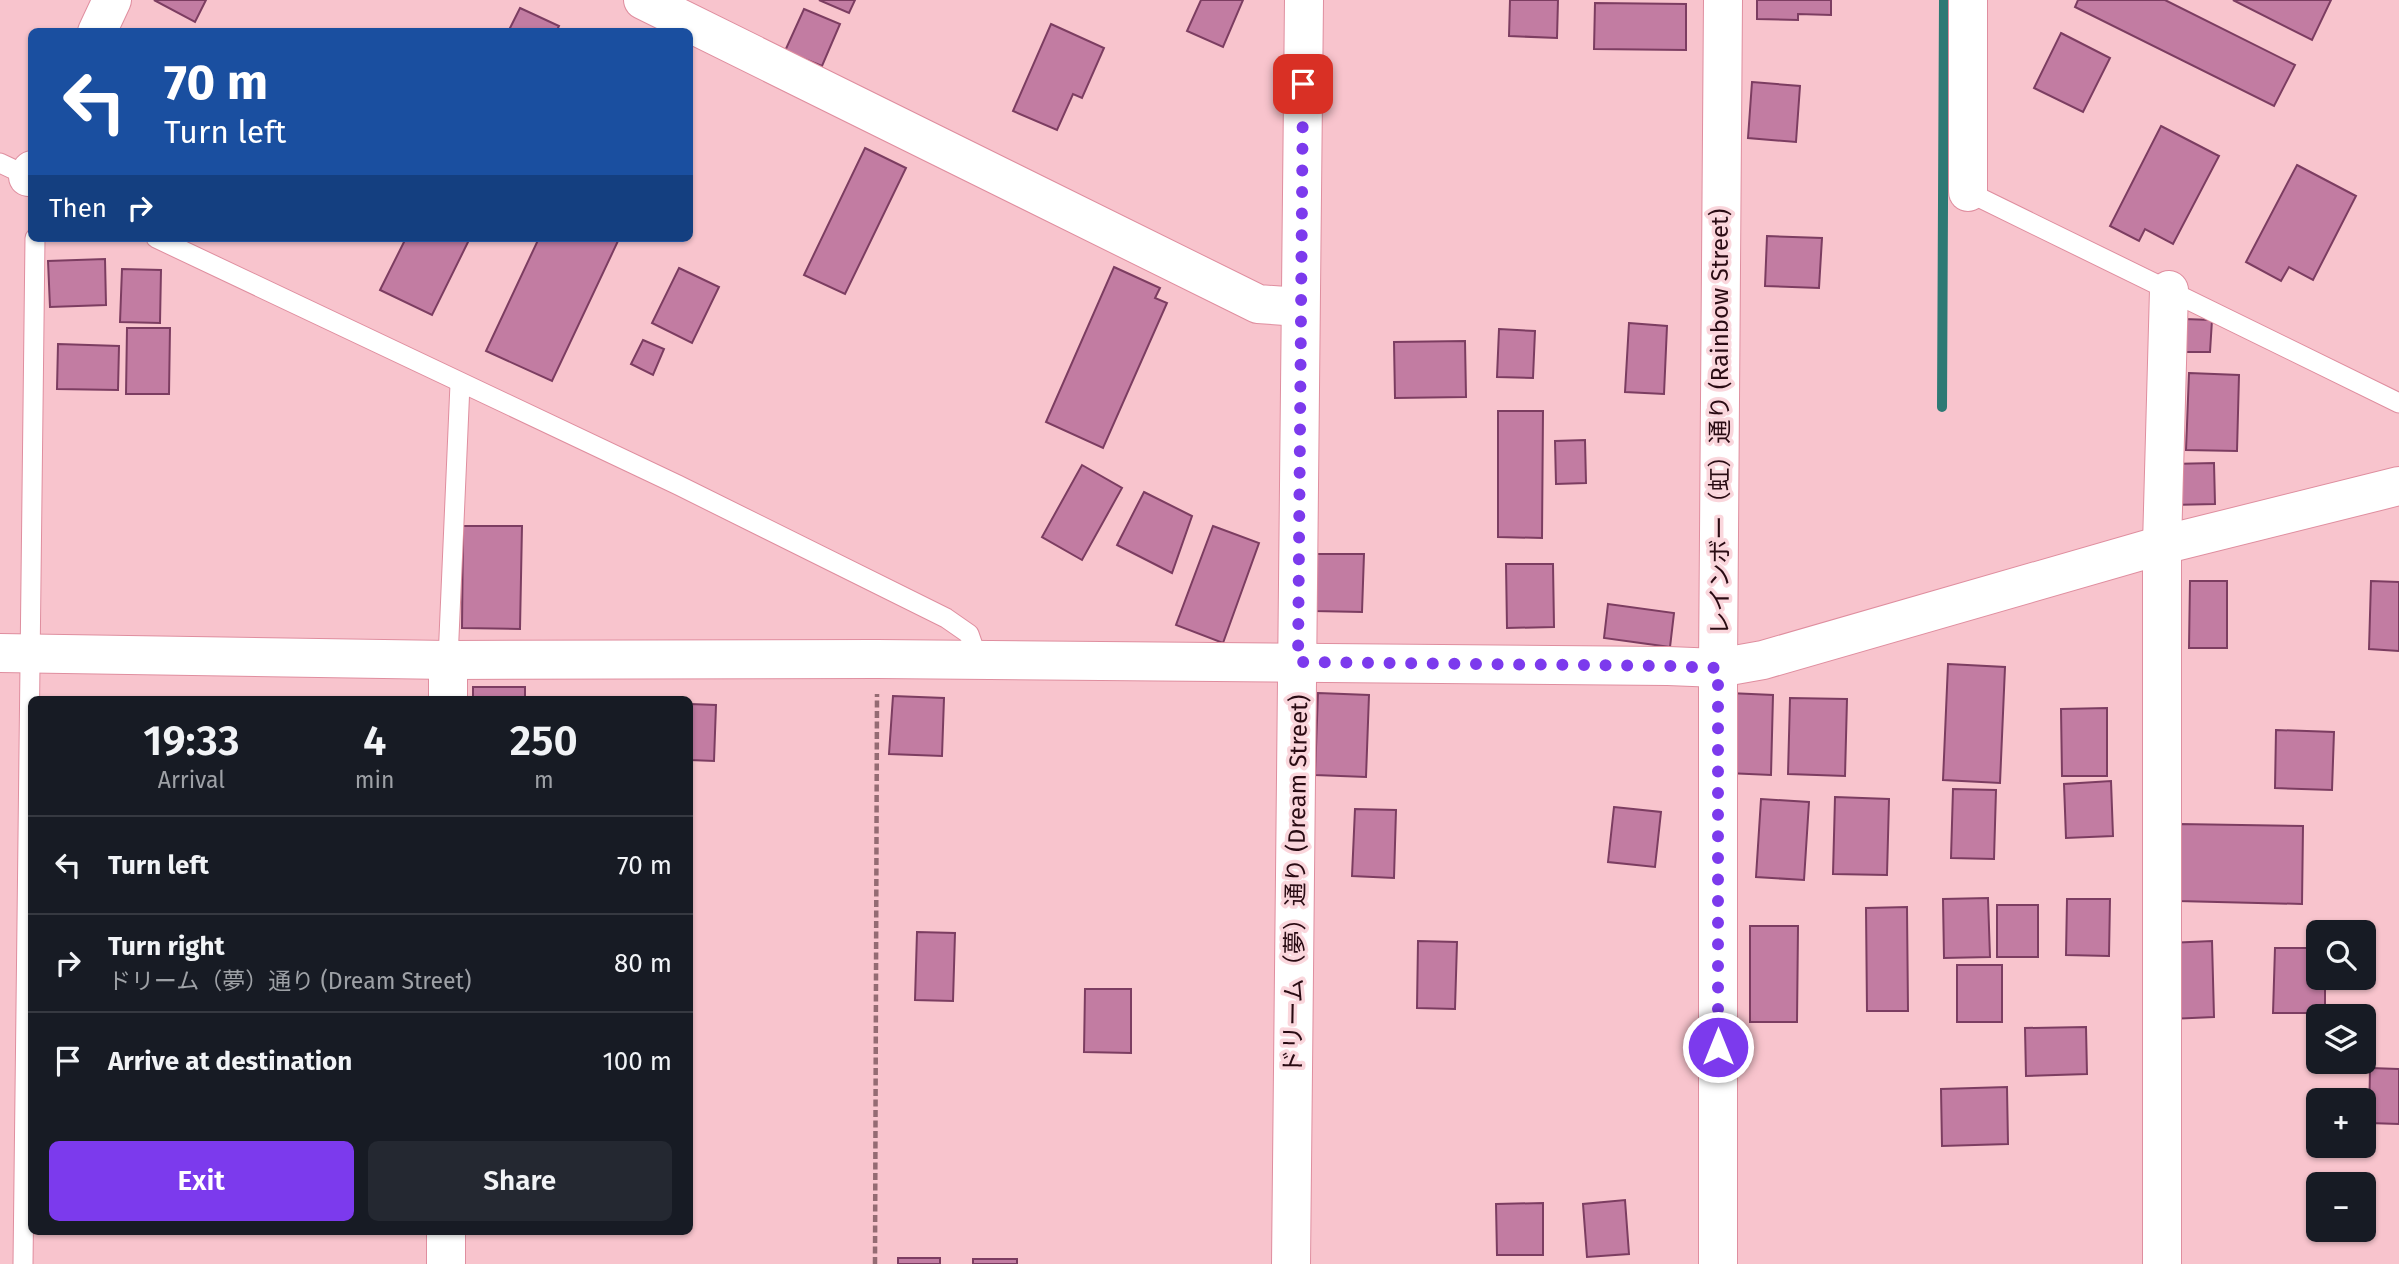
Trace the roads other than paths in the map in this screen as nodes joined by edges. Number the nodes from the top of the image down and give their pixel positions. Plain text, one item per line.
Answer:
1 (112, 0) edge
2 (643, 0) edge
3 (1304, 0) edge
4 (1723, 0) edge
5 (1968, 0) edge
6 (99, 28) edge
7 (1968, 192) joint
8 (35, 242) edge
9 (164, 242) edge
10 (2169, 290) junction
11 (1300, 307) junction
12 (460, 384) junction
13 (2399, 403) edge
14 (2399, 486) edge
15 (2162, 545) junction
16 (16, 653) edge
17 (448, 660) junction
18 (978, 660) junction
19 (1298, 662) junction
20 (1718, 668) junction
21 (448, 696) edge
22 (446, 1235) edge
23 (23, 1264) edge
24 (446, 1264) edge
25 (1291, 1264) edge
26 (1718, 1264) edge
27 (2162, 1264) edge

1 - 6 street
2 - 11 street
3 - 11 street, ドリーム（夢）通り (Dream Street)
4 - 20 street, レインボー（虹）通り (Rainbow Street)
5 - 7 street
7 - 10 lane
8 - 16 lane
9 - 12 lane
10 - 13 lane
10 - 15 street
11 - 19 street, ドリーム（夢）通り (Dream Street)
12 - 17 lane
12 - 18 lane
14 - 15 street
15 - 20 street
15 - 27 street
16 - 17 street
16 - 23 lane
17 - 18 street
17 - 21 street
18 - 19 street
19 - 20 street
19 - 25 street, ドリーム（夢）通り (Dream Street)
20 - 26 street, レインボー（虹）通り (Rainbow Street)
22 - 24 street

